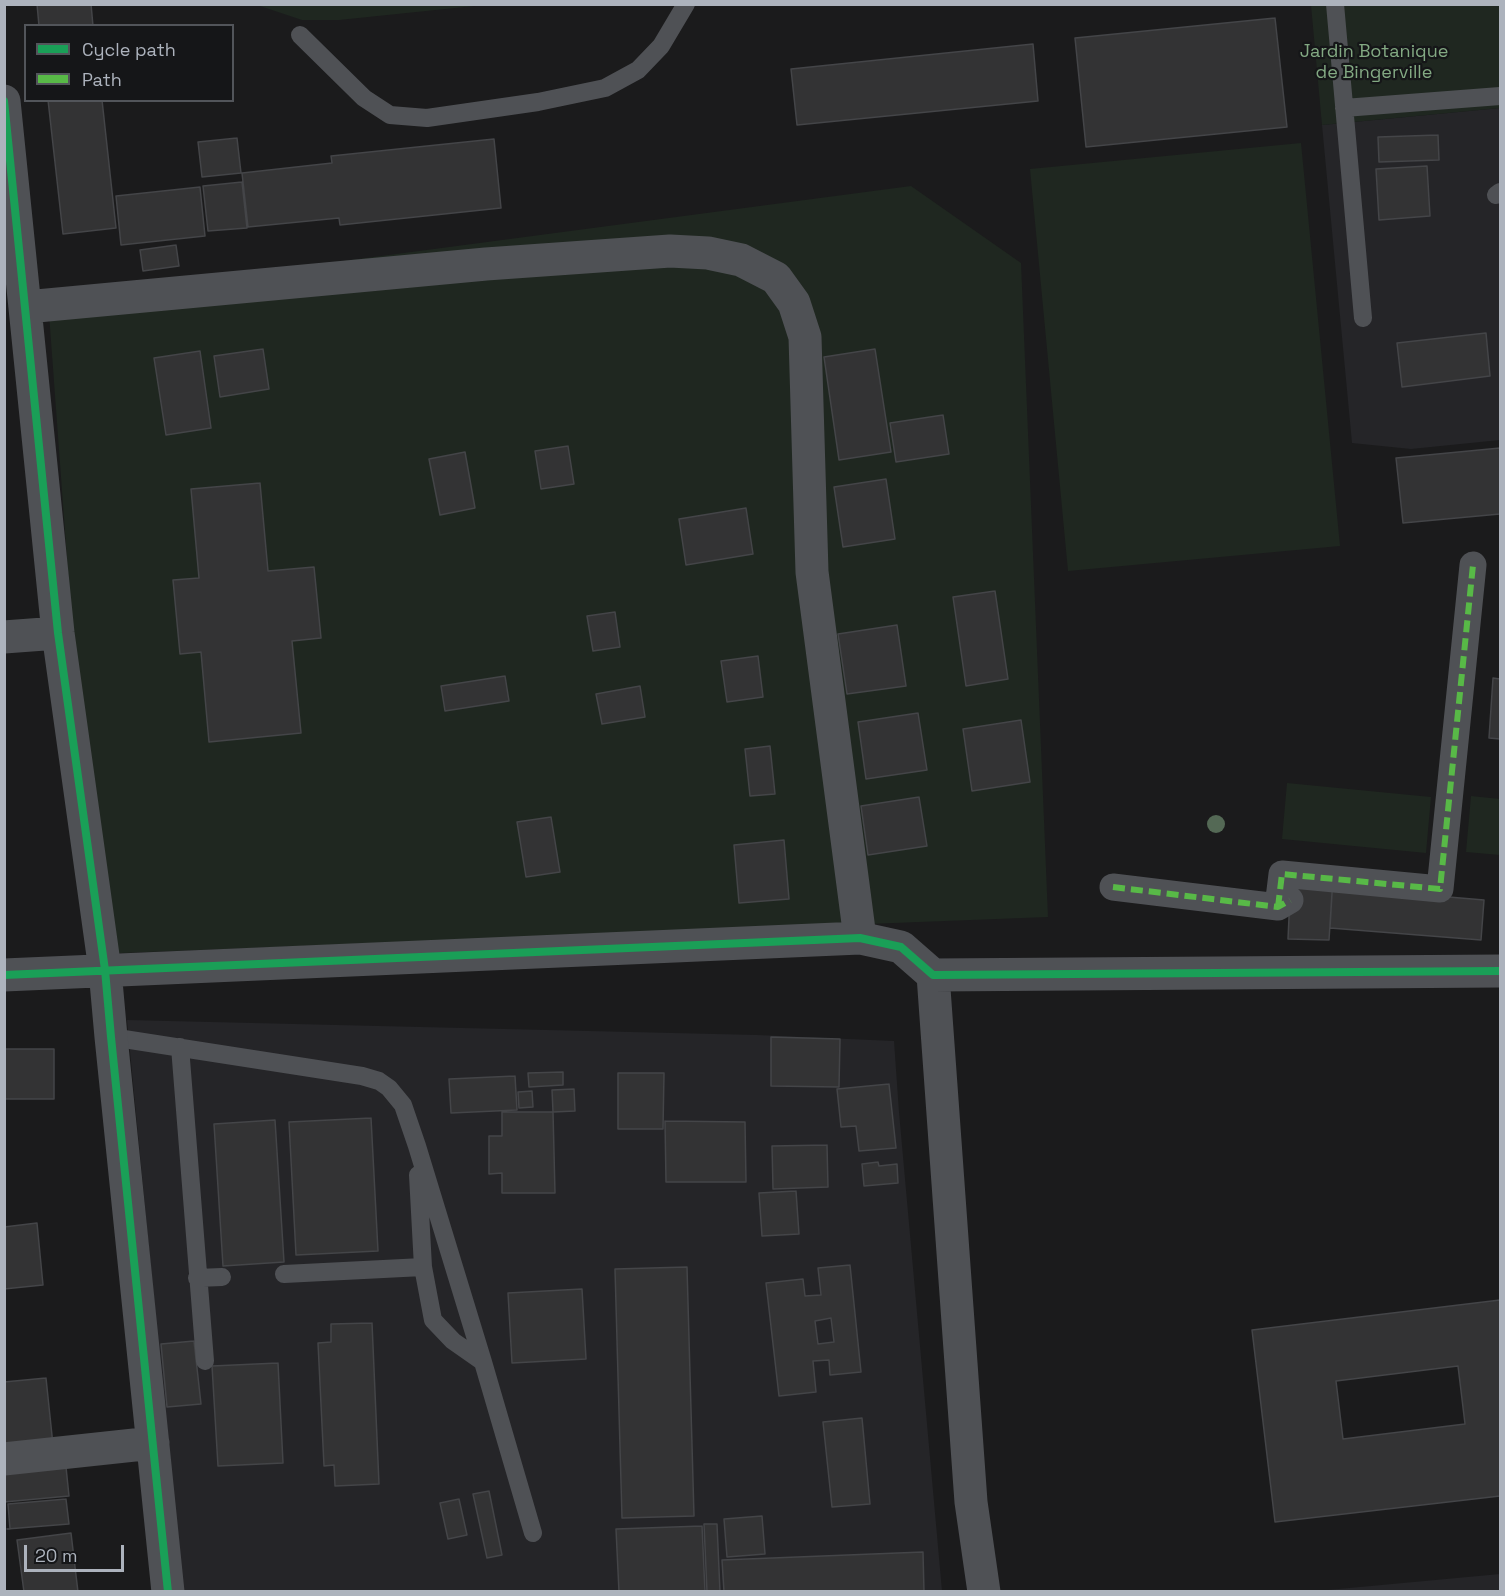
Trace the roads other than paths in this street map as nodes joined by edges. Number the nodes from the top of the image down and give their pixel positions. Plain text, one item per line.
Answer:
1 (686, 4) edge
2 (1335, 4) edge
3 (300, 35) dead end
4 (1500, 96) edge
5 (4, 101) edge
6 (1344, 108) junction
7 (26, 308) junction
8 (1363, 318) dead end
9 (1473, 565) dead end
10 (58, 633) junction
11 (4, 637) edge
12 (1113, 887) dead end
13 (860, 938) junction
14 (105, 970) junction
15 (1500, 971) edge
16 (4, 975) edge
17 (933, 975) junction
18 (111, 1037) junction
19 (180, 1047) junction
20 (417, 1146) junction
21 (423, 1267) junction
22 (284, 1274) dead end
23 (222, 1277) dead end
24 (197, 1278) junction
25 (204, 1360) dead end
26 (483, 1362) junction
27 (153, 1443) junction
28 (4, 1459) edge
29 (533, 1533) dead end
30 (168, 1592) edge
31 (984, 1592) edge

1 - 3 lane
2 - 6 lane
4 - 6 lane
5 - 7 street
6 - 8 lane
7 - 10 street
7 - 13 street
9 - 12 street
10 - 11 street
10 - 14 street
13 - 14 street
13 - 17 street
14 - 16 street
14 - 18 street
15 - 17 street
17 - 31 street
18 - 19 lane
18 - 27 street
19 - 20 lane
19 - 24 lane
20 - 21 lane
20 - 26 lane
21 - 22 lane
21 - 26 lane
23 - 24 lane
24 - 25 lane
26 - 29 lane
27 - 28 street
27 - 30 street

